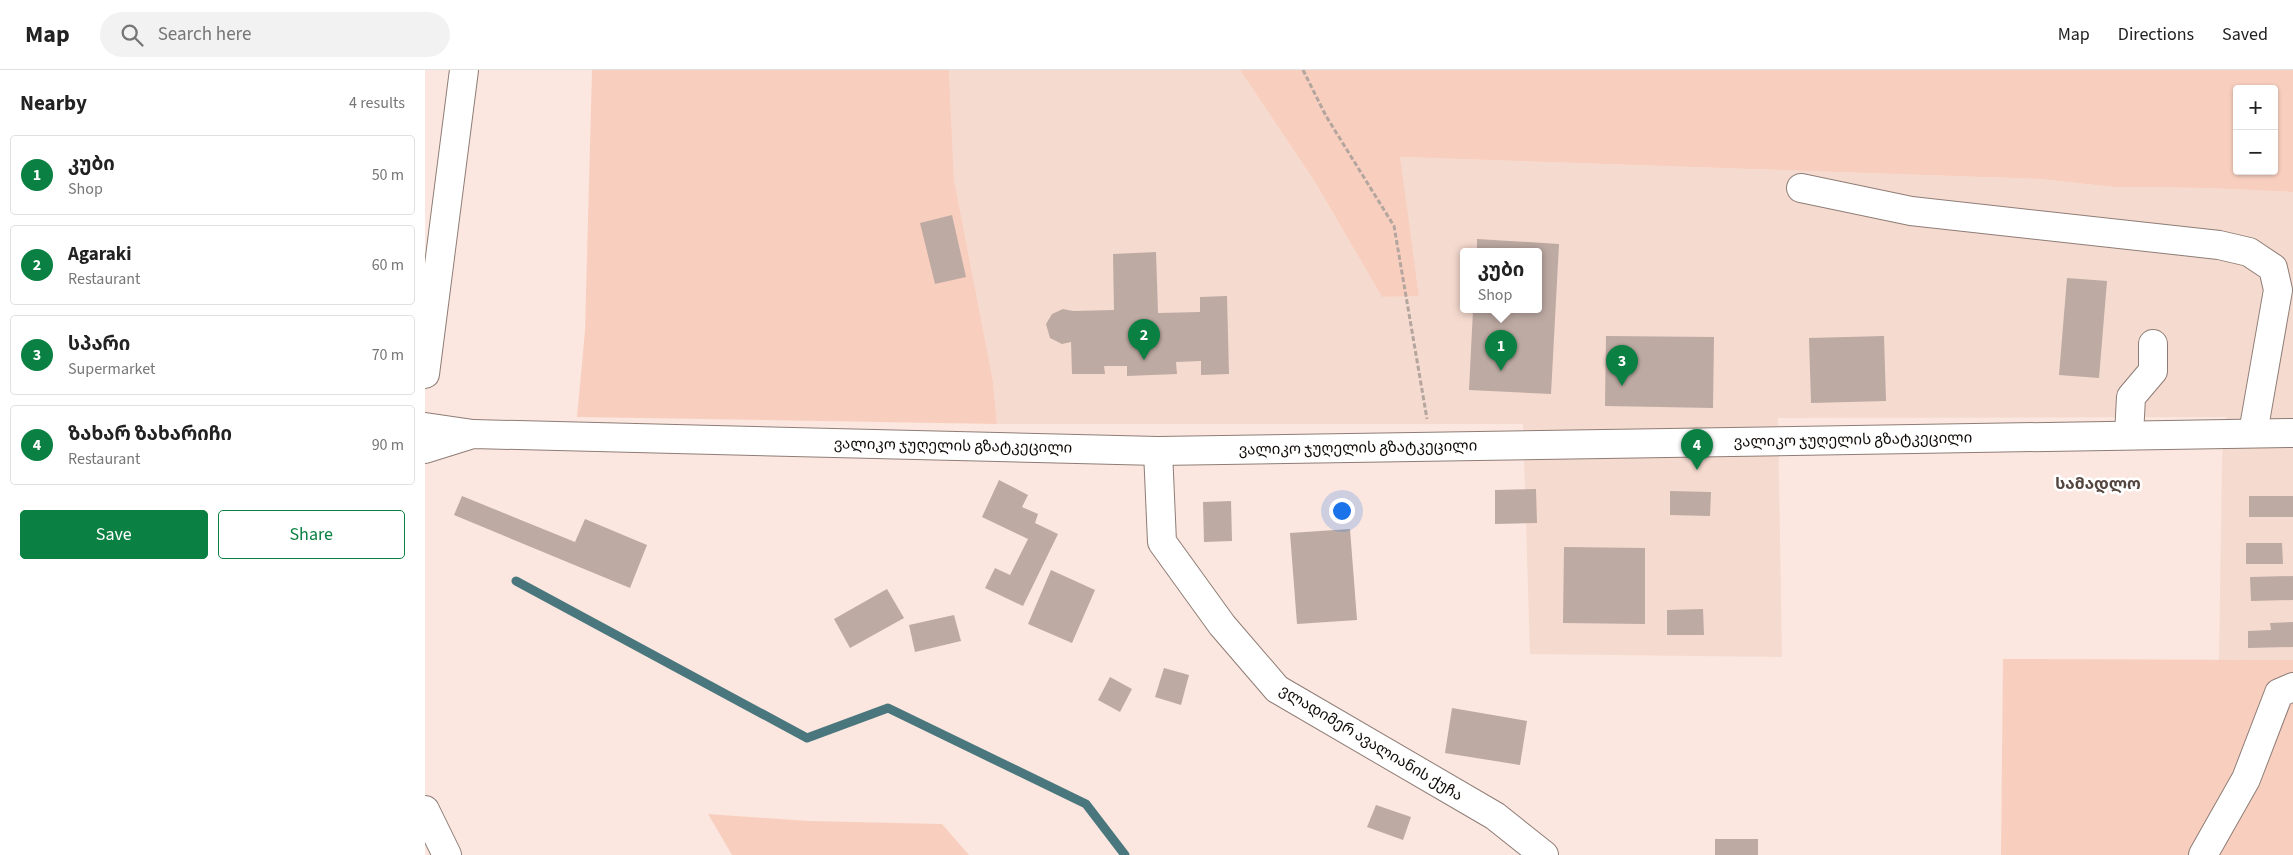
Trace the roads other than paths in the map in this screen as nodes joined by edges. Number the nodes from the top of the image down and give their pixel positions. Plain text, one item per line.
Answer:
1 (464, 70) edge
2 (1801, 188) dead end
3 (2153, 344) dead end
4 (425, 374) edge
5 (425, 427) edge
6 (2253, 433) junction
7 (2293, 433) edge
8 (473, 434) junction
9 (2129, 436) junction
10 (425, 449) edge
11 (1158, 452) junction
12 (2293, 687) edge
13 (425, 810) edge
14 (447, 855) edge
15 (1544, 855) edge
16 (2203, 855) edge

1 - 4 main road
2 - 6 main road
3 - 9 main road
5 - 8 main road
6 - 7 main road, ვალიკო ჯუღელის გზატკეცილი
6 - 9 main road, ვალიკო ჯუღელის გზატკეცილი
8 - 10 main road, ვალიკო ჯუღელის გზატკეცილი
8 - 11 main road, ვალიკო ჯუღელის გზატკეცილი
9 - 11 main road, ვალიკო ჯუღელის გზატკეცილი
11 - 15 main road, ვლადიმერ ავალიანის ქუჩა
12 - 16 main road
13 - 14 main road

